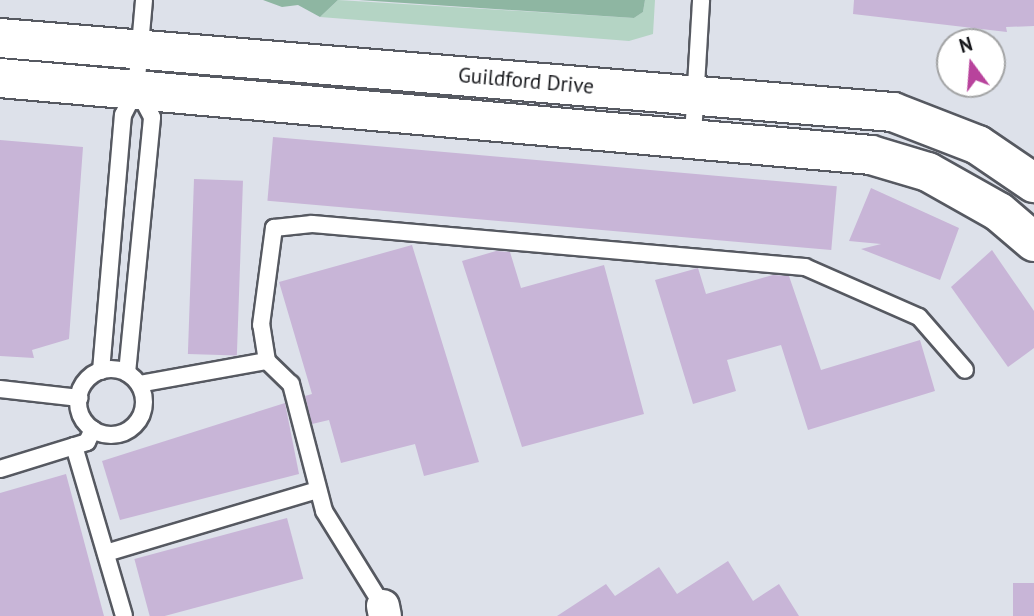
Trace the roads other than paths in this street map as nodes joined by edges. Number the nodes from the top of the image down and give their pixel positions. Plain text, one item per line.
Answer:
1 (144, 0) edge
2 (701, 0) edge
3 (0, 38) edge
4 (141, 51) junction
5 (0, 78) edge
6 (136, 90) junction
7 (696, 96) junction
8 (694, 136) junction
9 (1034, 183) edge
10 (1034, 242) edge
11 (267, 361) junction
12 (965, 370) dead end
13 (101, 371) junction
14 (133, 378) junction
15 (0, 389) edge
16 (79, 398) junction
17 (93, 429) junction
18 (74, 446) junction
19 (0, 469) edge
20 (318, 490) junction
21 (106, 553) junction
22 (384, 611) edge
23 (124, 616) edge

1 - 4 lane
2 - 7 lane
3 - 4 main road, Guildford Drive
4 - 6 lane
4 - 7 main road, Guildford Drive
5 - 6 main road, Guildford Drive
6 - 8 main road, Guildford Drive
6 - 13 lane
6 - 14 lane
7 - 8 lane
7 - 9 main road, Guildford Drive
8 - 10 main road, Guildford Drive
11 - 12 lane
11 - 14 lane
11 - 20 lane
13 - 14 lane
13 - 16 lane
14 - 17 lane
15 - 16 lane
16 - 17 lane
17 - 18 lane
18 - 19 lane
18 - 21 lane
20 - 21 lane
20 - 22 lane
21 - 23 lane

